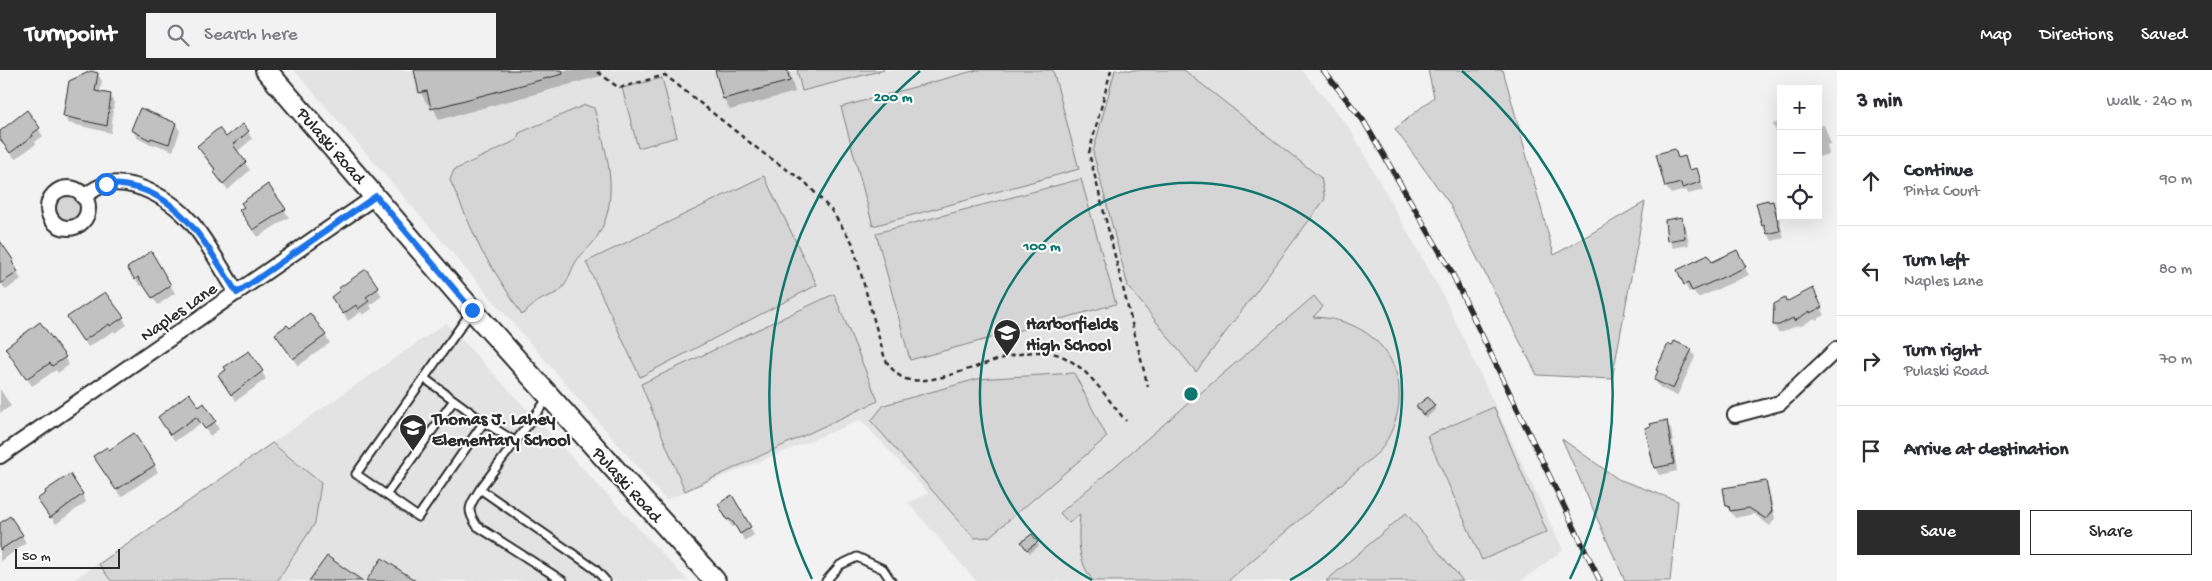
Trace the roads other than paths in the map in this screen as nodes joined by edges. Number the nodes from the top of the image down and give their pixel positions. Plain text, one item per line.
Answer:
1 (266, 70) edge
2 (376, 196) junction
3 (83, 197) dead end
4 (237, 293) junction
5 (472, 310) junction
6 (1837, 349) edge
7 (424, 378) junction
8 (550, 396) junction
9 (454, 400) junction
10 (1735, 415) dead end
11 (484, 422) junction
12 (516, 442) junction
13 (0, 456) edge
14 (480, 489) junction
15 (386, 495) junction
16 (706, 575) edge
17 (564, 581) edge
18 (606, 581) edge
19 (826, 581) edge
20 (891, 581) edge

1 - 2 main road, Pulaski Road
2 - 4 street, Naples Lane
2 - 5 main road, Pulaski Road
3 - 4 street
4 - 13 street, Naples Lane
5 - 7 lane
5 - 8 main road, Pulaski Road
6 - 10 street
7 - 9 lane
7 - 15 lane
8 - 12 lane
8 - 16 main road, Pulaski Road
9 - 11 lane
9 - 15 lane
11 - 12 lane
11 - 15 lane
12 - 14 lane
14 - 17 lane
14 - 18 lane
19 - 20 lane

